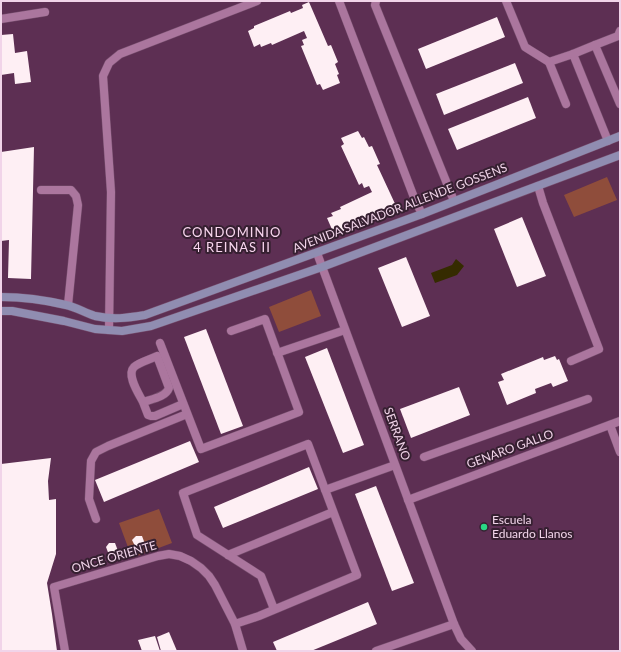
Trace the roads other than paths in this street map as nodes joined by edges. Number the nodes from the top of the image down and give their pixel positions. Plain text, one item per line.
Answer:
1 (257, 1) edge
2 (339, 1) edge
3 (376, 1) edge
4 (506, 1) edge
5 (44, 12) dead end
6 (1, 19) edge
7 (619, 34) edge
8 (595, 45) junction
9 (573, 54) junction
10 (549, 62) junction
11 (566, 104) dead end
12 (620, 104) edge
13 (620, 136) edge
14 (608, 141) junction
15 (620, 155) edge
16 (538, 186) junction
17 (41, 190) dead end
18 (454, 201) junction
19 (422, 214) junction
20 (317, 252) junction
21 (322, 267) junction
22 (1, 297) edge
23 (68, 305) junction
24 (1, 311) edge
25 (109, 318) junction
26 (109, 330) junction
27 (345, 330) junction
28 (231, 331) dead end
29 (160, 343) dead end
30 (277, 353) junction
31 (571, 361) dead end
32 (588, 399) dead end
33 (143, 402) junction
34 (183, 404) junction
35 (187, 414) junction
36 (620, 422) edge
37 (610, 425) junction
38 (620, 452) edge
39 (424, 456) dead end
40 (396, 465) junction
41 (325, 490) junction
42 (408, 500) junction
43 (333, 512) junction
44 (96, 519) dead end
45 (228, 555) junction
46 (274, 609) junction
47 (235, 624) junction
48 (454, 624) junction
49 (66, 651) edge
50 (243, 651) edge
51 (376, 651) edge
52 (472, 651) edge

1 - 25 street
2 - 19 street
3 - 18 street
4 - 10 street
5 - 6 street
7 - 8 street
8 - 9 street
8 - 12 street
9 - 10 street
9 - 14 street
10 - 11 street
13 - 14 main road, AVENIDA SALVADOR ALLENDE GOSSENS
14 - 18 main road, AVENIDA SALVADOR ALLENDE GOSSENS
15 - 16 main road
16 - 21 main road
16 - 31 street
17 - 23 street
18 - 19 main road, AVENIDA SALVADOR ALLENDE GOSSENS
19 - 20 main road, AVENIDA SALVADOR ALLENDE GOSSENS
20 - 21 street, SERRANO
20 - 25 main road, AVENIDA SALVADOR ALLENDE GOSSENS
21 - 26 main road
21 - 27 street, SERRANO
22 - 23 main road, AVENIDA SALVADOR ALLENDE GOSSENS
23 - 25 main road, AVENIDA SALVADOR ALLENDE GOSSENS
24 - 26 main road
25 - 26 street
27 - 30 street
27 - 40 street, SERRANO
28 - 30 street
29 - 34 street
30 - 35 street
32 - 39 street
33 - 33 street
33 - 34 street
34 - 35 street
35 - 44 street
36 - 37 street, GENARO GALLO
37 - 38 street
37 - 42 street, GENARO GALLO
40 - 41 street
40 - 42 street, SERRANO
41 - 43 street
41 - 45 street
42 - 48 street, SERRANO
43 - 45 street
43 - 46 street
45 - 46 street
46 - 47 street
47 - 49 street, ONCE ORIENTE
47 - 50 street
48 - 51 street
48 - 52 street, SERRANO

